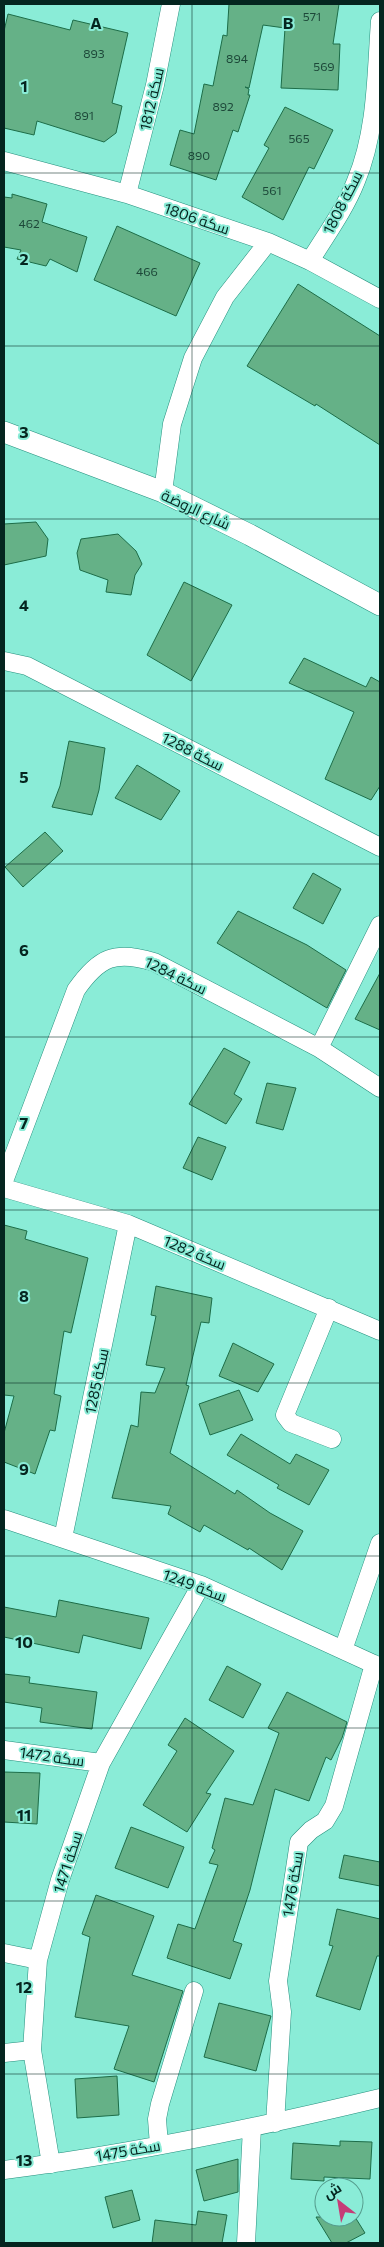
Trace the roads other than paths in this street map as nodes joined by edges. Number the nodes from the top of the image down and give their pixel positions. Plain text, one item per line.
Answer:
1 (171, 4) edge
2 (380, 21) edge
3 (4, 161) edge
4 (127, 194) junction
5 (268, 242) junction
6 (310, 261) junction
7 (380, 299) edge
8 (4, 432) edge
9 (163, 492) junction
10 (380, 605) edge
11 (4, 661) edge
12 (380, 847) edge
13 (380, 925) edge
14 (320, 1048) junction
15 (380, 1088) edge
16 (4, 1181) edge
17 (4, 1188) edge
18 (128, 1224) junction
19 (329, 1308) junction
20 (380, 1331) edge
21 (332, 1439) dead end
22 (4, 1519) edge
23 (63, 1538) junction
24 (380, 1543) edge
25 (201, 1585) junction
26 (343, 1650) junction
27 (377, 1665) edge
28 (4, 1750) edge
29 (101, 1763) junction
30 (4, 1953) edge
31 (38, 1960) junction
32 (194, 1991) dead end
33 (32, 2050) junction
34 (4, 2053) edge
35 (380, 2098) edge
36 (275, 2124) junction
37 (252, 2128) junction
38 (159, 2145) junction
39 (51, 2164) junction
40 (4, 2170) edge
41 (246, 2243) edge

1 - 4 street, سكة 1812
2 - 6 street, سكة 1808
3 - 4 street, سكة 1806
4 - 5 street, سكة 1806
5 - 6 street, سكة 1806
5 - 9 street
6 - 7 street, سكة 1806
8 - 9 main road, شارع الروضة
9 - 10 main road, شارع الروضة
11 - 12 street, سكة 1288
13 - 14 street
14 - 15 street, سكة 1284
14 - 16 street, سكة 1284
17 - 18 street, سكة 1282
18 - 19 street, سكة 1282
18 - 23 street, سكة 1285
19 - 20 street, سكة 1282
19 - 21 street
22 - 23 street, سكة 1249
23 - 25 street, سكة 1249
24 - 26 street
25 - 26 street, سكة 1249
25 - 29 street, سكة 1471
26 - 27 street, سكة 1249
27 - 36 street, سكة 1476
28 - 29 street, سكة 1472
29 - 31 street, سكة 1471
30 - 31 street
31 - 33 street, سكة 1471
32 - 38 street
33 - 34 street
33 - 39 street, سكة 1471
35 - 36 street, سكة 1475
36 - 37 street, سكة 1475
37 - 38 street, سكة 1475
37 - 41 street
38 - 39 street, سكة 1475
39 - 40 street, سكة 1475

